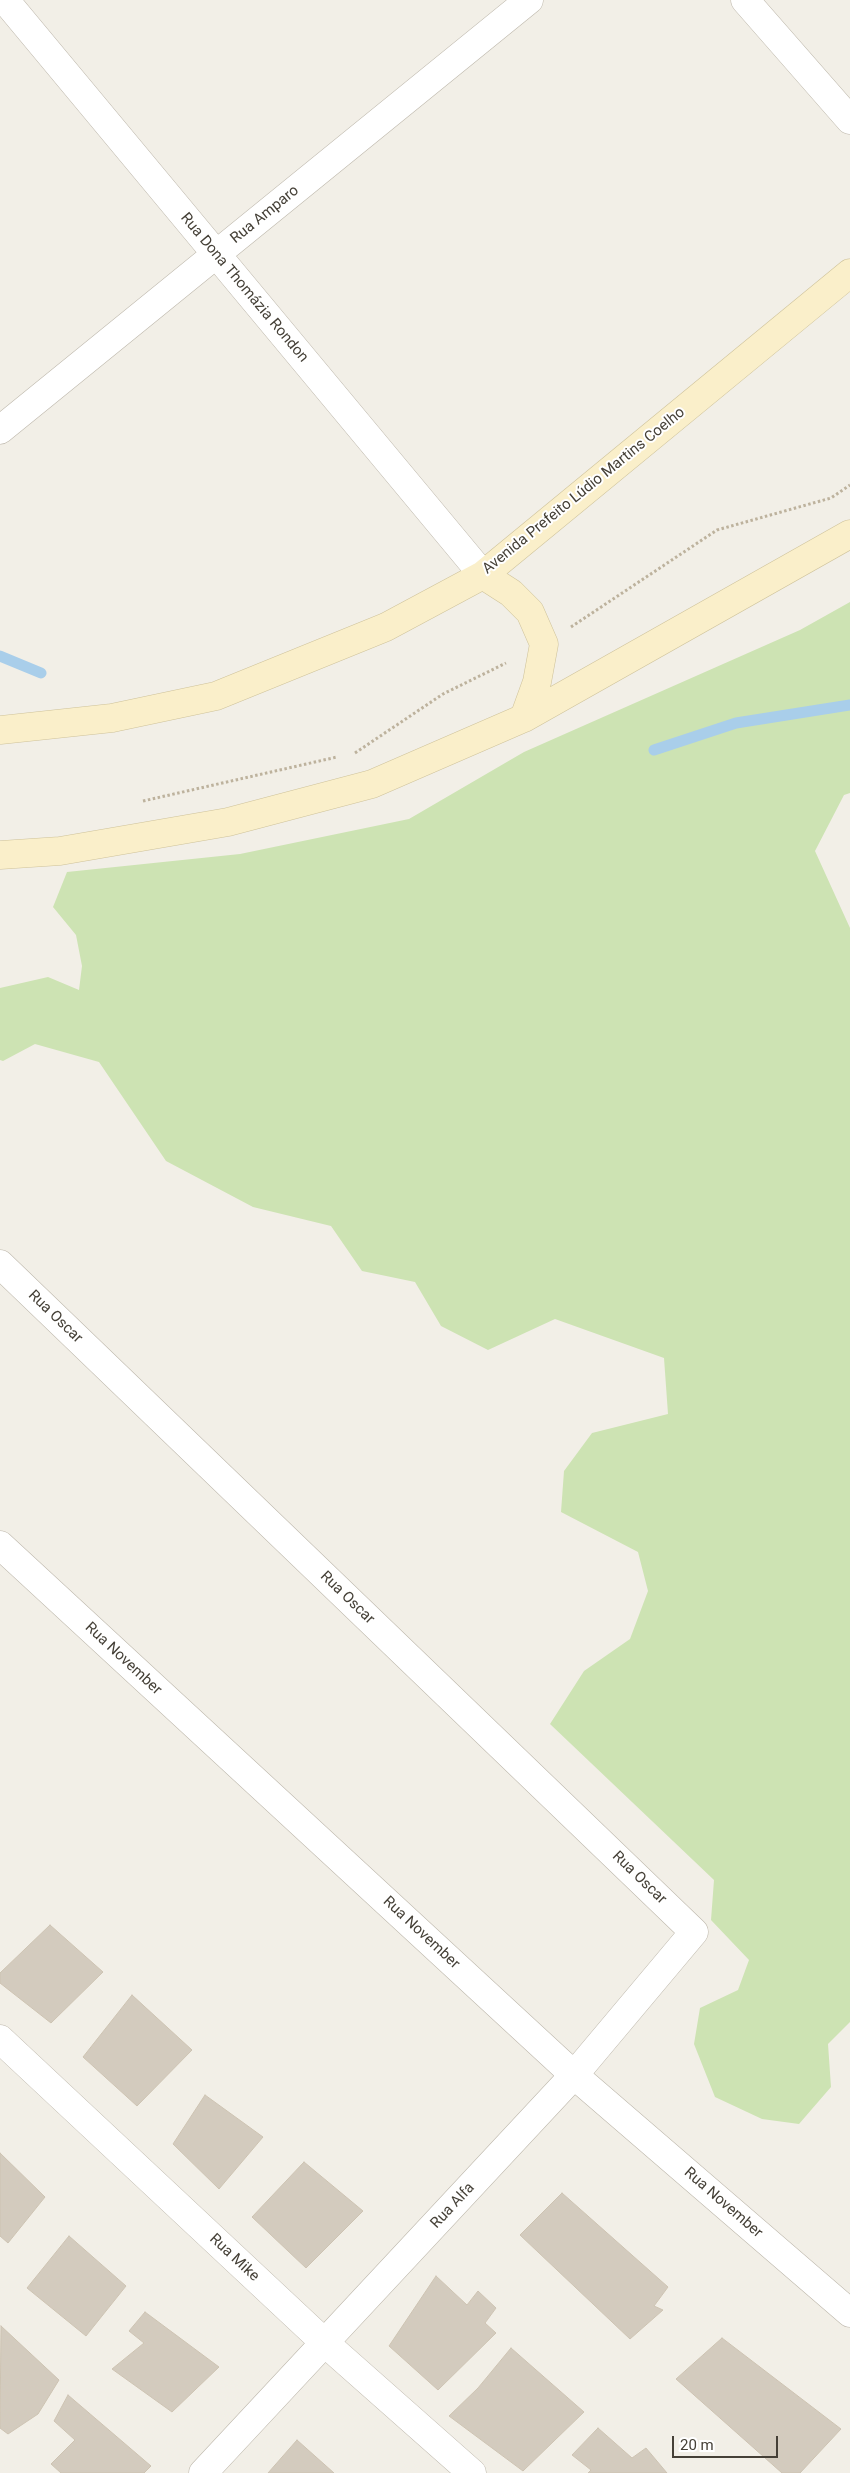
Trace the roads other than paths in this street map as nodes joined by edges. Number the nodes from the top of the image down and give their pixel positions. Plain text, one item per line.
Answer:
1 (5, 0) edge
2 (529, 0) edge
3 (745, 0) edge
4 (850, 120) edge
5 (216, 254) junction
6 (850, 273) edge
7 (0, 430) edge
8 (850, 534) edge
9 (483, 575) junction
10 (524, 718) junction
11 (0, 730) edge
12 (0, 855) edge
13 (0, 1264) edge
14 (0, 1545) edge
15 (694, 1932) joint
16 (0, 2039) edge
17 (574, 2076) junction
18 (850, 2313) edge
19 (324, 2343) junction
20 (203, 2473) edge
21 (472, 2473) edge

1 - 5 street, Rua Dona Thomázia Rondon
2 - 5 street, Rua Amparo
3 - 4 street
5 - 7 street, Rua Amparo
5 - 9 street, Rua Dona Thomázia Rondon
6 - 9 main road, Avenida Prefeito Lúdio Martins Coelho
8 - 10 main road
9 - 10 main road
9 - 11 main road, Avenida Prefeito Lúdio Martins Coelho
10 - 12 main road
13 - 15 street, Rua Oscar
14 - 17 street, Rua November
15 - 17 street, Rua Alfa
16 - 19 street, Rua Mike
17 - 18 street, Rua November
17 - 19 street, Rua Alfa
19 - 20 street, Rua Alfa
19 - 21 street, Rua Mike

